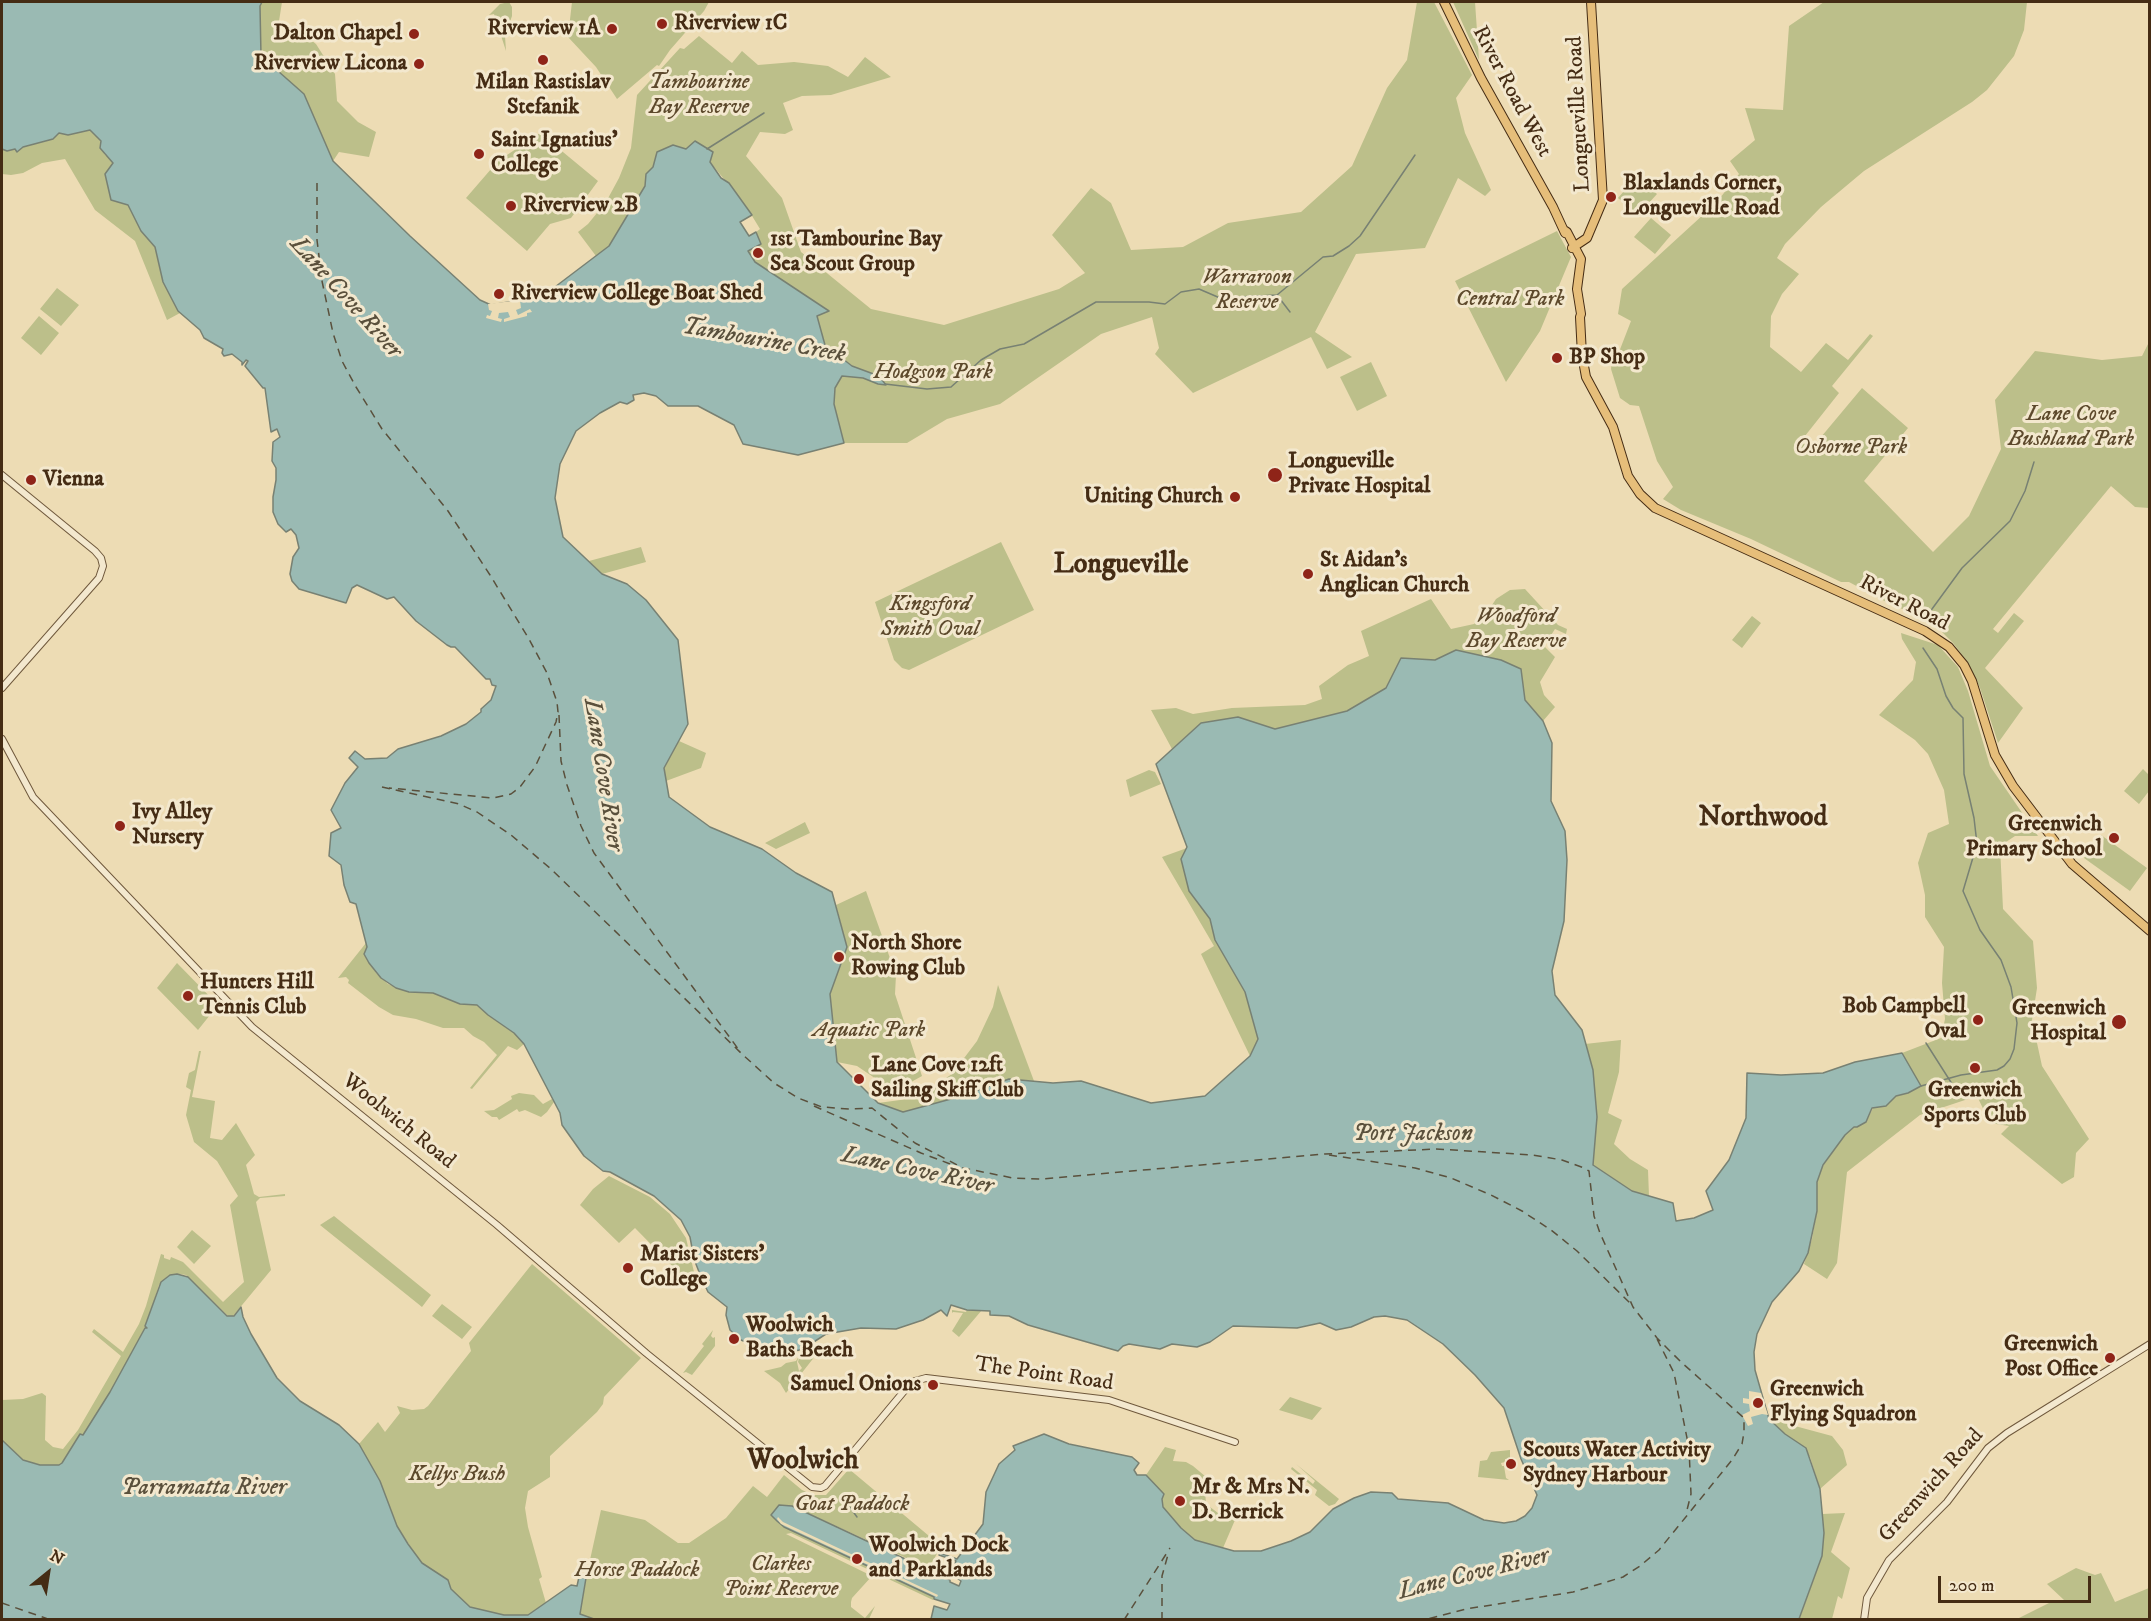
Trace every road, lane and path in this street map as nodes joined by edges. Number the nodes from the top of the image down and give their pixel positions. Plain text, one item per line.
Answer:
1 (1444, 2) edge
2 (1591, 2) edge
3 (1573, 247) junction
4 (2, 475) edge
5 (2, 688) edge
6 (2, 739) edge
7 (2150, 931) edge
8 (2150, 1344) edge
9 (915, 1381) joint
10 (1235, 1442) dead end
11 (1864, 1620) edge

1 - 3 main road, River Road West
2 - 3 main road, Longueville Road
3 - 7 main road, River Road
4 - 5 street
6 - 9 street, Woolwich Road
8 - 11 street, Greenwich Road
9 - 10 street, The Point Road

